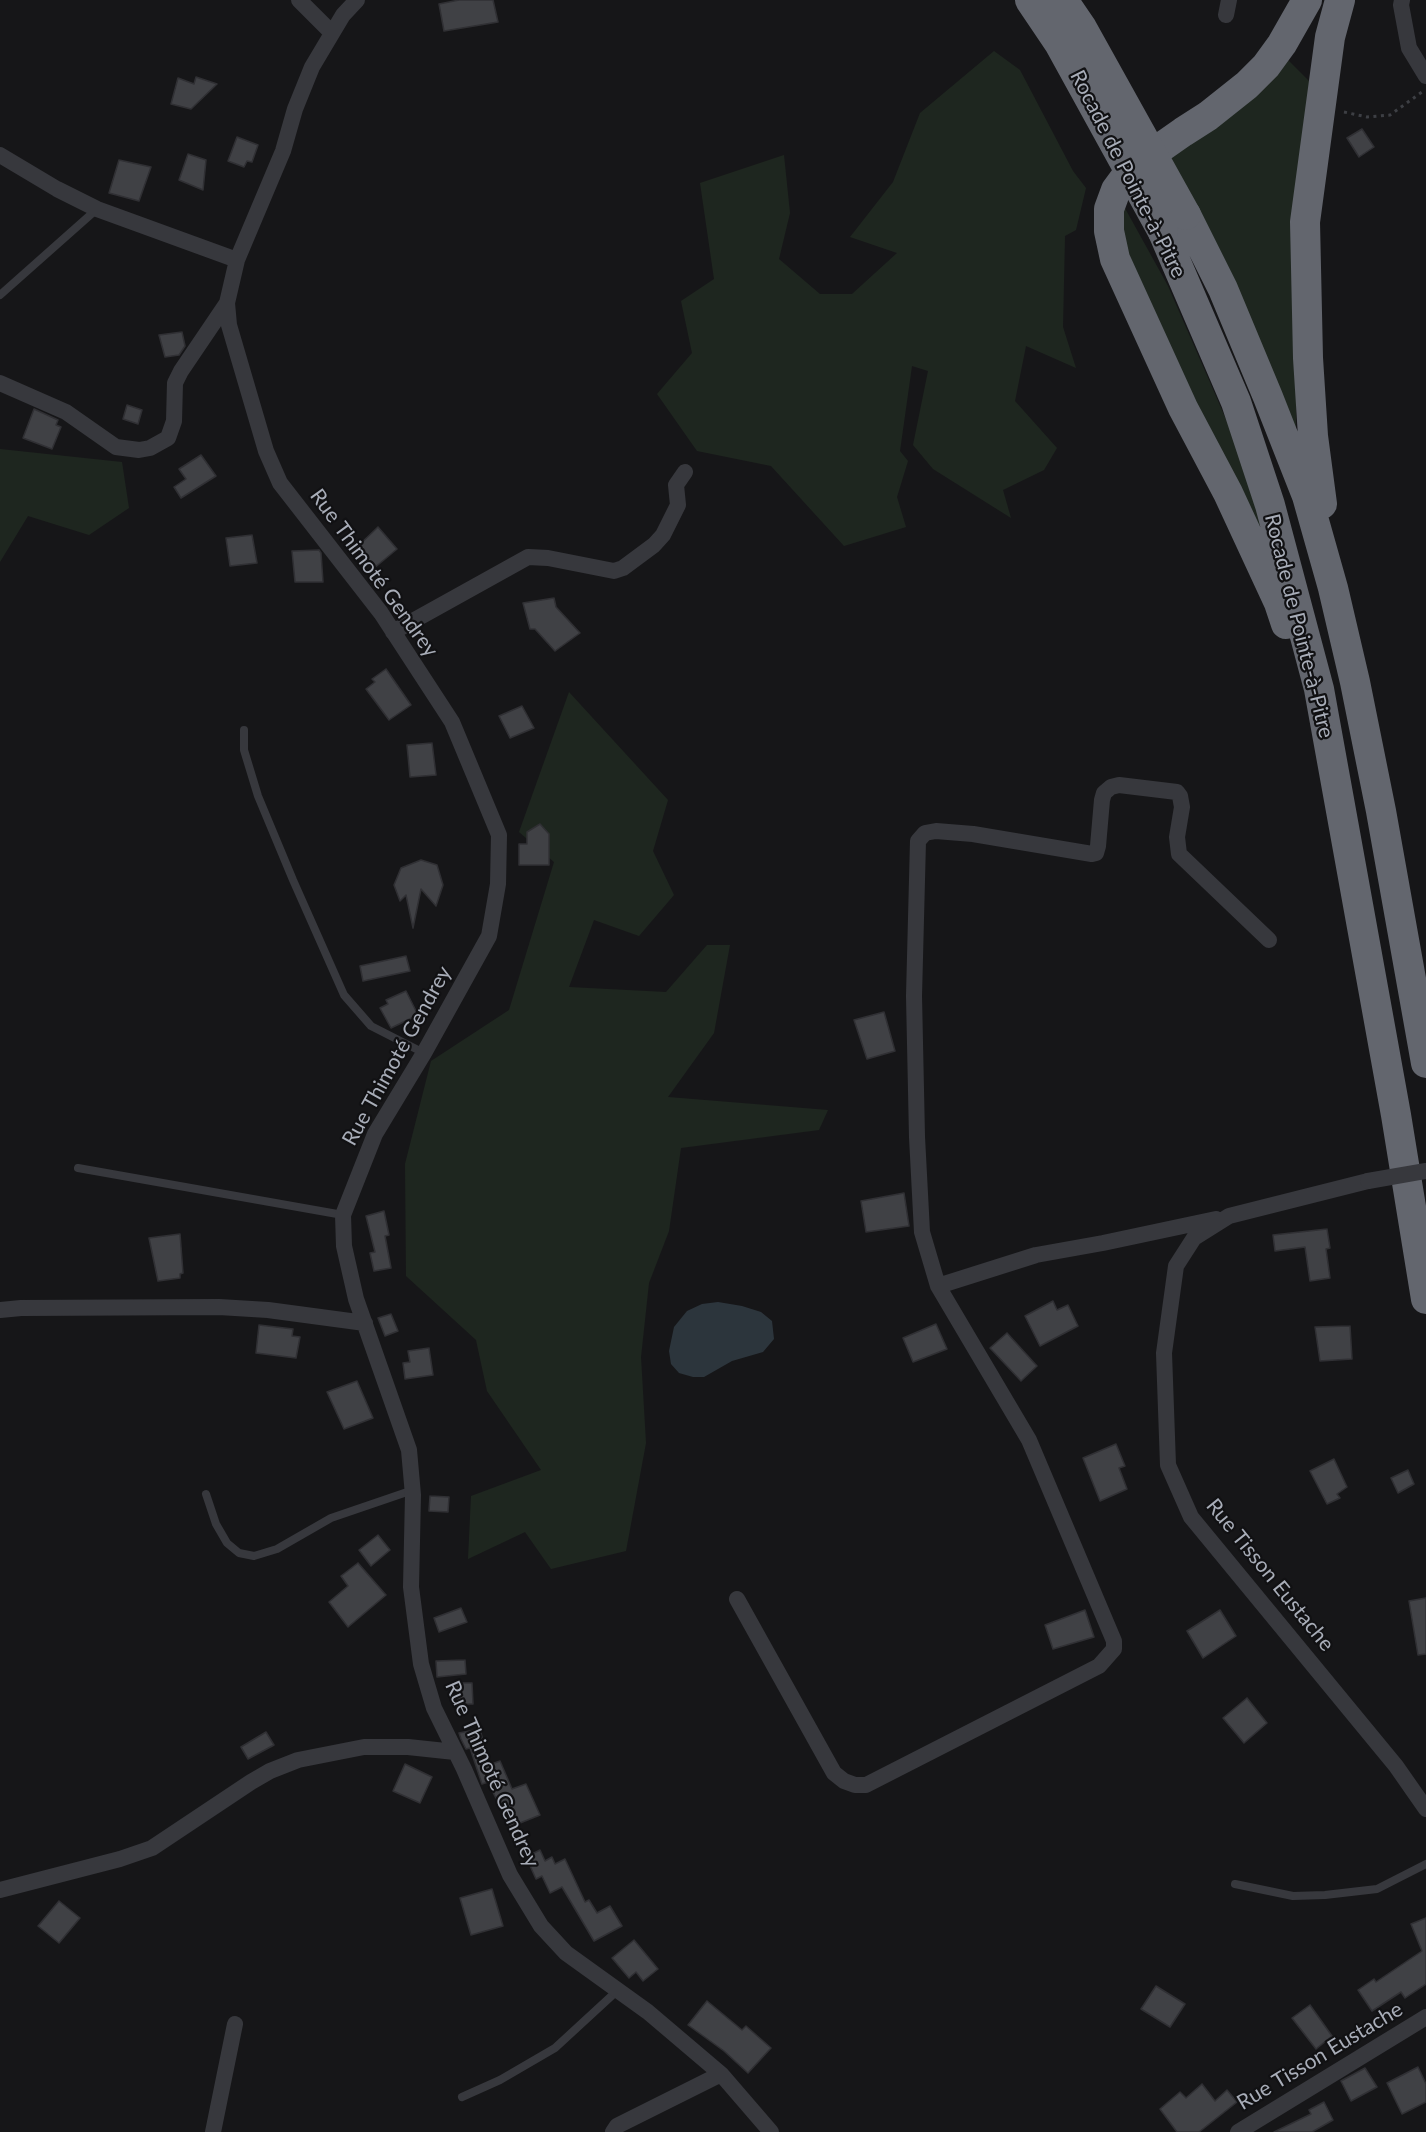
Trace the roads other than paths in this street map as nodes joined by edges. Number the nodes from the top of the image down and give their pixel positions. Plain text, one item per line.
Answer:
1 (299, 0) edge
2 (357, 0) edge
3 (1030, 0) edge
4 (1063, 0) edge
5 (1306, 0) edge
6 (1340, 0) edge
7 (1402, 0) edge
8 (331, 32) junction
9 (1426, 76) edge
10 (0, 155) edge
11 (97, 209) junction
12 (1175, 224) junction
13 (237, 260) junction
14 (0, 295) edge
15 (227, 303) junction
16 (0, 383) edge
17 (684, 472) dead end
18 (1333, 588) junction
19 (393, 632) junction
20 (244, 730) dead end
21 (1341, 819) junction
22 (1269, 940) dead end
23 (424, 1053) junction
24 (1426, 1063) edge
25 (78, 1168) dead end
26 (1426, 1171) edge
27 (343, 1215) junction
28 (1229, 1216) junction
29 (938, 1286) junction
30 (1426, 1299) edge
31 (0, 1310) edge
32 (365, 1323) junction
33 (413, 1490) junction
34 (206, 1494) dead end
35 (737, 1599) dead end
36 (455, 1752) junction
37 (1426, 1809) edge
38 (1426, 1864) edge
39 (1235, 1884) dead end
40 (0, 1890) edge
41 (618, 1990) junction
42 (1426, 2018) edge
43 (236, 2024) dead end
44 (721, 2074) junction
45 (462, 2097) dead end
46 (213, 2132) edge
47 (613, 2132) edge
48 (771, 2132) edge
49 (1238, 2132) edge

1 - 8 street
2 - 8 street, Rue Thimoté Gendrey
3 - 12 highway, Rocade de Pointe-à-Pitre, bridge
4 - 12 highway, Rocade de Pointe-à-Pitre, bridge
5 - 21 highway
6 - 18 highway
7 - 9 street
8 - 13 street, Rue Thimoté Gendrey
10 - 11 street
11 - 13 street
11 - 14 lane
12 - 18 highway, Rocade de Pointe-à-Pitre
12 - 21 highway, Rocade de Pointe-à-Pitre
13 - 15 street, Rue Thimoté Gendrey
15 - 16 street
15 - 19 street, Rue Thimoté Gendrey
17 - 19 street
18 - 24 highway, Rocade de Pointe-à-Pitre
19 - 23 street, Rue Thimoté Gendrey
20 - 23 lane
21 - 30 highway, Rocade de Pointe-à-Pitre
22 - 29 street
23 - 27 street, Rue Thimoté Gendrey
25 - 27 lane
26 - 28 street, Rue Tisson Eustache, bridge
27 - 32 street, Rue Thimoté Gendrey
28 - 29 street
28 - 37 street, Rue Tisson Eustache
29 - 35 street
31 - 32 street
32 - 33 street, Rue Thimoté Gendrey
33 - 34 lane
33 - 36 street, Rue Thimoté Gendrey
36 - 40 street
36 - 41 street, Rue Thimoté Gendrey
38 - 39 lane
41 - 44 street, Rue Thimoté Gendrey
41 - 45 lane
42 - 49 street, Rue Tisson Eustache
43 - 46 street
44 - 47 street
44 - 48 street, Rue Thimoté Gendrey

